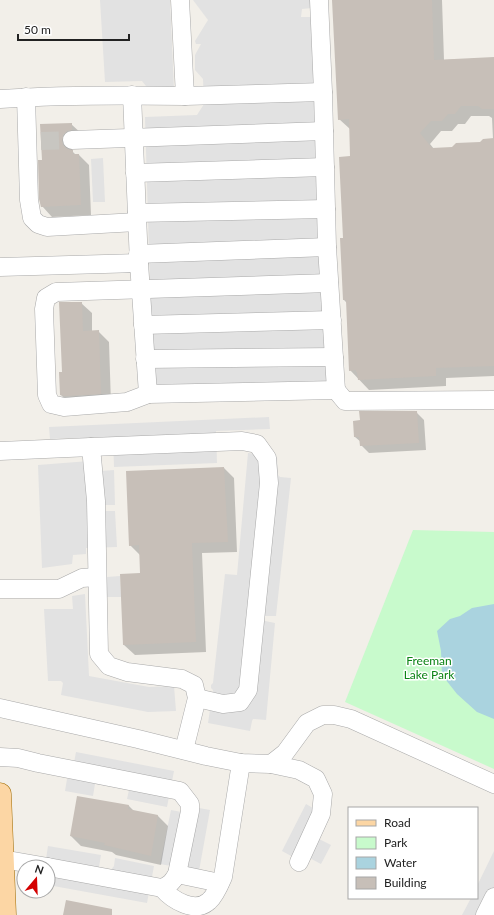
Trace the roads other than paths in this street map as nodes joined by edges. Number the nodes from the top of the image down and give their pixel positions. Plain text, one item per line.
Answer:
1 (180, 0) edge
2 (319, 0) edge
3 (323, 92) junction
4 (132, 95) junction
5 (185, 96) junction
6 (26, 97) junction
7 (0, 99) edge
8 (324, 131) junction
9 (134, 138) junction
10 (72, 140) tunnel mouth
11 (325, 167) junction
12 (135, 173) junction
13 (326, 209) junction
14 (137, 218) junction
15 (327, 247) junction
16 (138, 259) junction
17 (0, 267) edge
18 (329, 283) junction
19 (140, 289) junction
20 (332, 320) junction
21 (143, 324) junction
22 (334, 357) junction
23 (145, 359) junction
24 (336, 390) junction
25 (148, 394) junction
26 (494, 400) edge
27 (91, 447) junction
28 (0, 451) edge
29 (97, 577) junction
30 (0, 589) edge
31 (197, 698) junction
32 (0, 708) edge
33 (184, 750) junction
34 (0, 757) edge
35 (241, 763) junction
36 (271, 764) junction
37 (494, 784) edge
38 (0, 794) edge
39 (1, 845) edge
40 (31, 859) edge
41 (298, 862) dead end
42 (56, 868) edge
43 (178, 874) junction
44 (220, 883) junction
45 (162, 888) junction
46 (494, 897) edge
47 (5, 915) edge
48 (485, 915) edge

1 - 5 lane
2 - 3 lane
3 - 5 lane
3 - 8 lane
4 - 5 lane
4 - 6 lane
4 - 9 lane
6 - 7 lane
6 - 14 lane
8 - 9 lane
8 - 11 lane
9 - 10 lane
9 - 12 lane
11 - 12 lane
11 - 13 lane
12 - 14 lane
13 - 14 lane
13 - 15 lane
14 - 16 lane
15 - 16 lane
15 - 18 lane
16 - 17 lane
16 - 19 lane
18 - 19 lane
18 - 20 lane
19 - 21 lane
19 - 25 lane
20 - 21 lane
20 - 22 lane
21 - 23 lane
22 - 23 lane
22 - 24 lane
23 - 25 lane
24 - 25 lane
24 - 26 lane
27 - 28 lane
27 - 29 lane
27 - 31 lane
29 - 30 lane
29 - 31 lane
31 - 33 lane
32 - 33 lane
33 - 35 lane
34 - 43 lane
35 - 36 lane
35 - 44 lane
36 - 37 lane
36 - 41 lane
38 - 39 main road
39 - 40 lane
39 - 47 main road
42 - 45 lane
43 - 44 lane
43 - 45 lane
44 - 45 lane
46 - 48 lane

